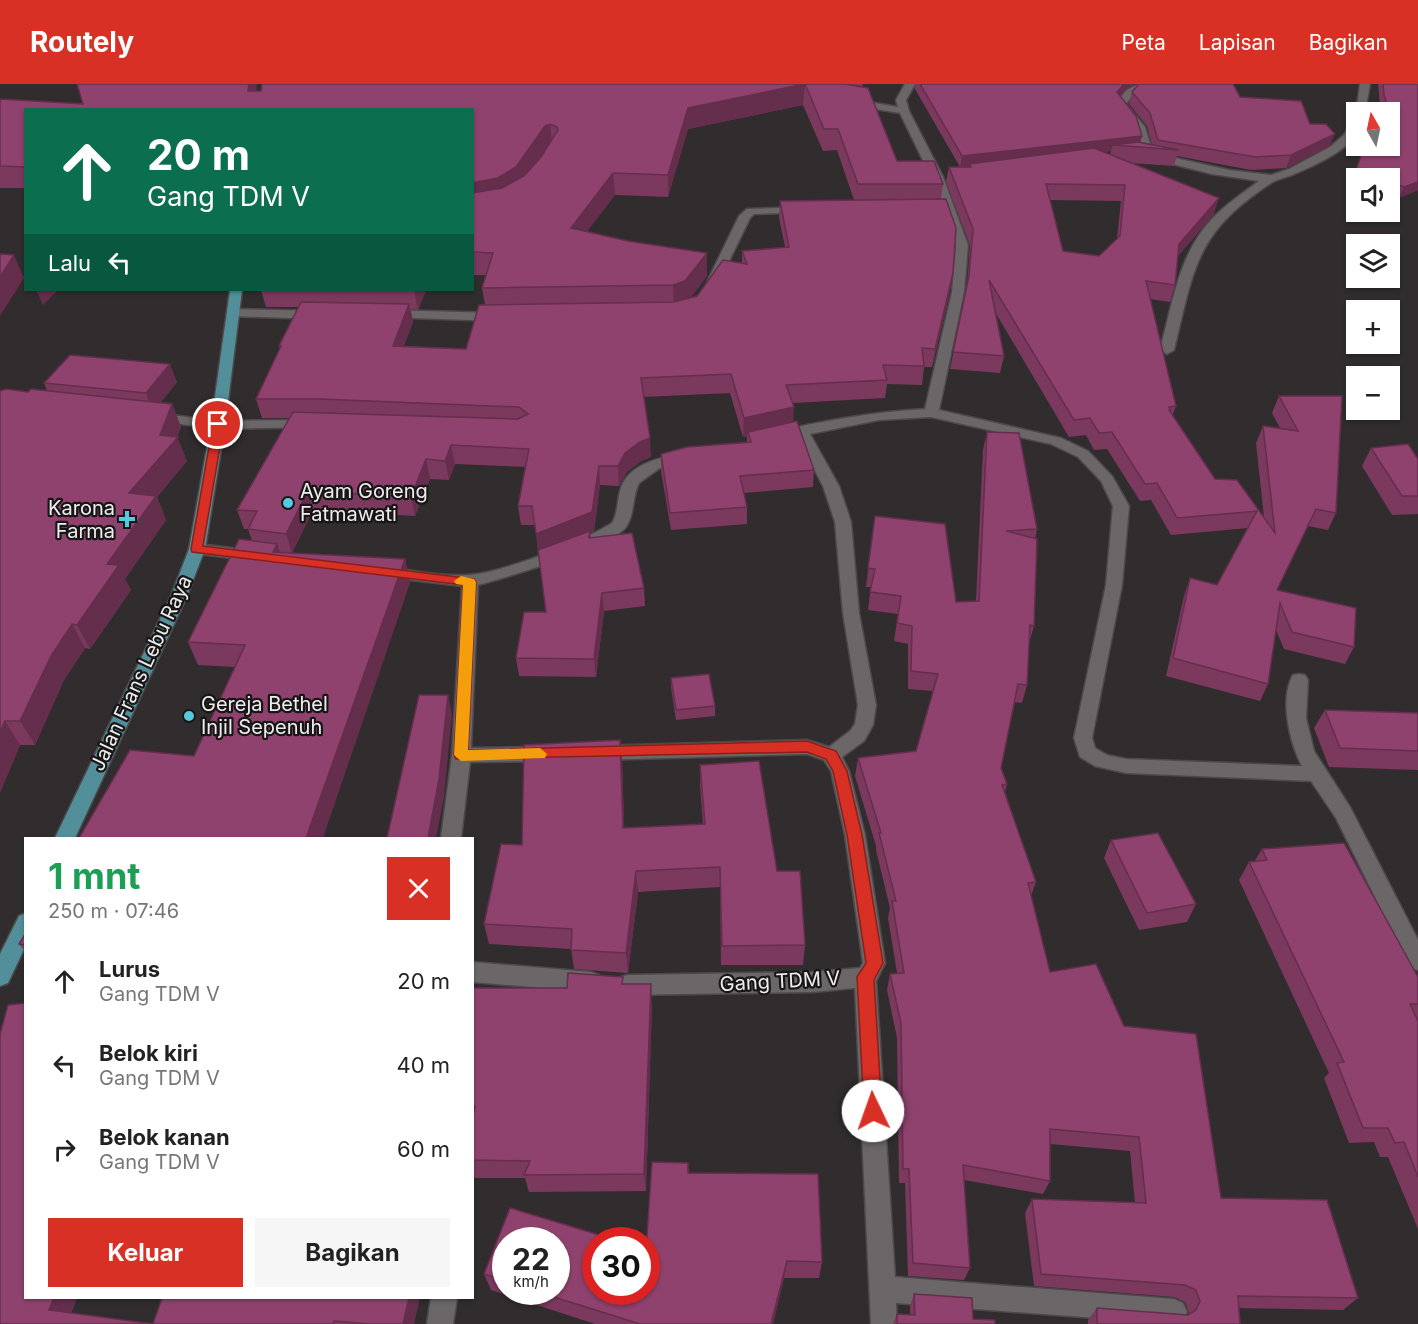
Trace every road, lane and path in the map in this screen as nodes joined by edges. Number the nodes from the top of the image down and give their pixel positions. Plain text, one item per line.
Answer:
1 (910, 84) edge
2 (1145, 84) edge
3 (1365, 84) edge
4 (840, 100) edge
5 (1362, 102) edge
6 (904, 111) junction
7 (1346, 141) edge
8 (1134, 153) edge
9 (1148, 155) junction
10 (1270, 178) junction
11 (822, 210) edge
12 (236, 291) edge
13 (705, 292) edge
14 (233, 313) junction
15 (380, 314) edge
16 (334, 315) edge
17 (514, 316) edge
18 (1167, 350) dead end
19 (931, 413) junction
20 (136, 415) edge
21 (218, 424) junction
22 (325, 424) edge
23 (801, 430) junction
24 (755, 441) edge
25 (697, 454) edge
26 (197, 549) junction
27 (275, 559) edge
28 (365, 570) edge
29 (470, 582) junction
30 (1299, 680) dead end
31 (461, 755) junction
32 (831, 755) junction
33 (1316, 774) junction
34 (65, 837) edge
35 (451, 837) edge
36 (24, 926) edge
37 (1418, 961) edge
38 (474, 972) edge
39 (0, 976) edge
40 (865, 977) junction
41 (882, 1289) junction
42 (444, 1299) edge
43 (1174, 1312) edge
44 (440, 1324) edge
45 (884, 1324) edge

1 - 6 street
2 - 9 street
3 - 5 street
4 - 6 street
6 - 19 street
7 - 10 street
8 - 9 street
9 - 10 street
10 - 18 street
11 - 13 street
12 - 14 main road, Jalan Frans Lebu Raya
14 - 16 street
14 - 21 main road, Jalan Frans Lebu Raya
15 - 17 street
19 - 23 street
19 - 33 street
20 - 21 street
21 - 22 street
21 - 26 main road, Jalan Frans Lebu Raya
23 - 24 street
23 - 32 street
25 - 29 street
26 - 27 street
26 - 34 main road, Jalan Frans Lebu Raya
28 - 29 street
29 - 31 street
30 - 33 street
31 - 32 street
31 - 35 street
32 - 40 street, Gang TDM V
33 - 37 street
36 - 39 main road
38 - 40 street, Gang TDM V
40 - 41 street
41 - 43 street
41 - 45 street
42 - 44 street

